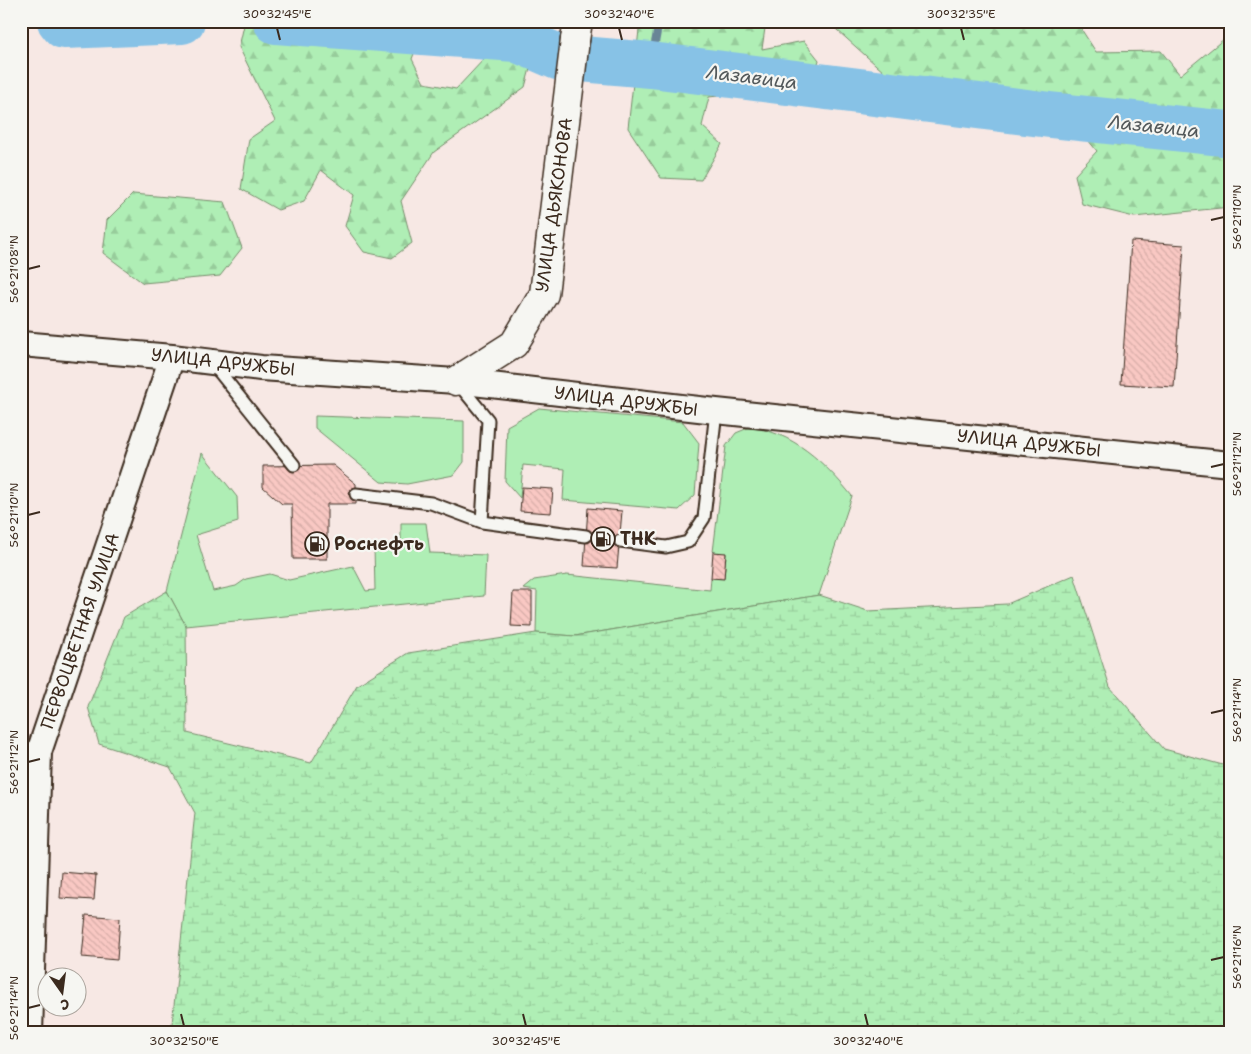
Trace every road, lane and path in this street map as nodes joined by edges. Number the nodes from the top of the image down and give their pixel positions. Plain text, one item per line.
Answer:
1 (576, 31) edge
2 (21, 344) edge
3 (172, 357) junction
4 (210, 361) junction
5 (456, 381) junction
6 (716, 411) junction
7 (1230, 464) edge
8 (294, 466) dead end
9 (356, 494) dead end
10 (482, 522) junction
11 (586, 536) dead end
12 (620, 541) dead end
13 (30, 1033) edge

1 - 5 street, УЛИЦА ДЬЯКОНОВА
2 - 3 street, УЛИЦА ДРУЖБЫ
3 - 4 street, УЛИЦА ДРУЖБЫ
3 - 13 street, ПЕРВОЦВЕТНАЯ УЛИЦА
4 - 5 street, УЛИЦА ДРУЖБЫ
4 - 8 lane
5 - 6 street, УЛИЦА ДРУЖБЫ
5 - 10 lane
6 - 7 street, УЛИЦА ДРУЖБЫ
6 - 12 lane
9 - 10 lane
10 - 11 lane

